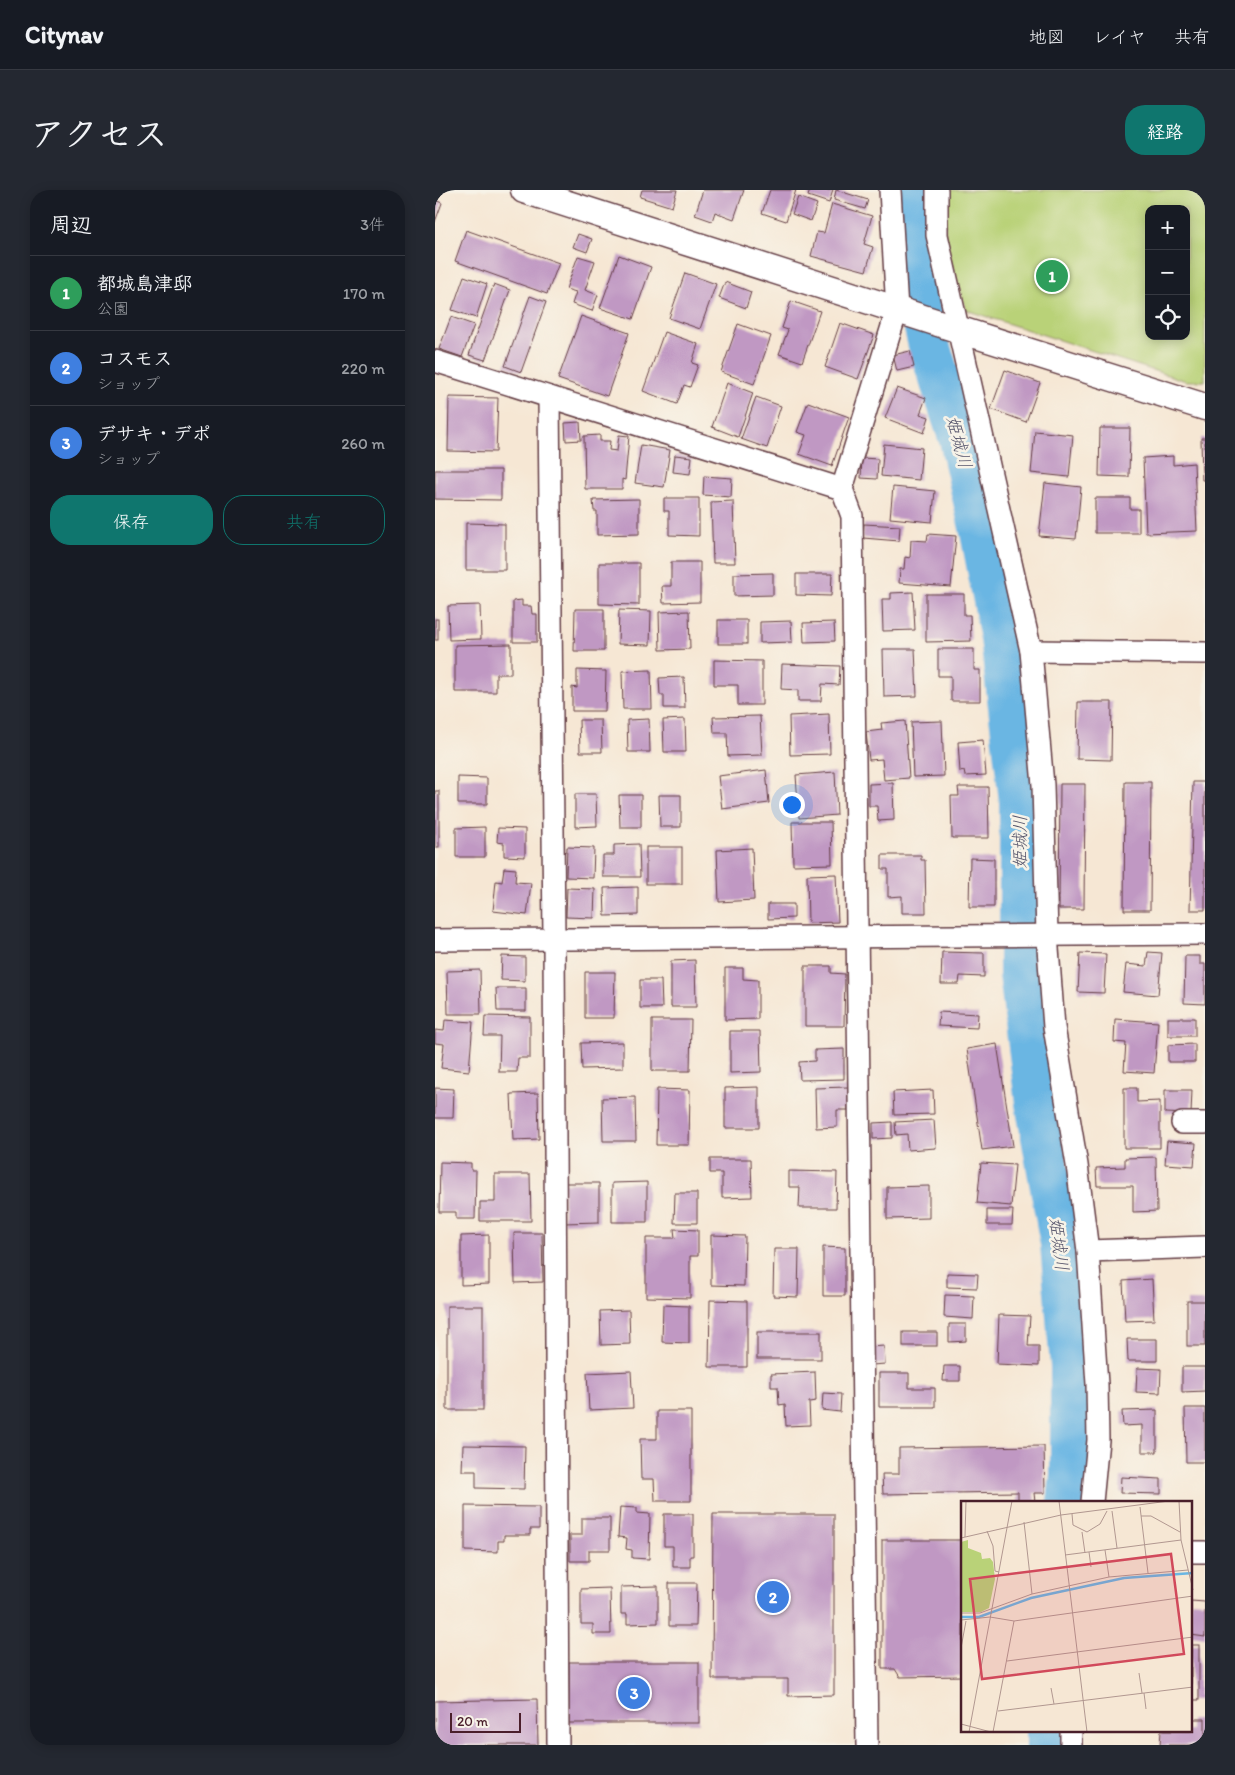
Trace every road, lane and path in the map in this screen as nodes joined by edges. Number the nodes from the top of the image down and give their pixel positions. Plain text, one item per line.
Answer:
1 (524, 190) edge
2 (890, 190) edge
3 (937, 190) edge
4 (897, 310) junction
5 (957, 330) junction
6 (435, 361) edge
7 (549, 397) junction
8 (1205, 407) edge
9 (843, 488) junction
10 (1031, 651) junction
11 (1205, 653) edge
12 (1205, 934) edge
13 (1047, 935) junction
14 (858, 937) junction
15 (435, 940) edge
16 (554, 940) junction
17 (1182, 1123) dead end
18 (1205, 1123) edge
19 (1205, 1247) edge
20 (1088, 1251) junction
21 (1092, 1501) edge
22 (1071, 1732) edge
23 (558, 1745) edge
24 (867, 1745) edge
25 (1071, 1745) edge

1 - 4 street
2 - 4 street
3 - 5 street
4 - 5 street
4 - 9 street
5 - 8 street
5 - 10 street
6 - 7 street
7 - 9 street
7 - 16 street
9 - 14 street
10 - 11 street
10 - 13 street
12 - 13 street
13 - 14 street
13 - 20 street
14 - 16 street
14 - 24 street
15 - 16 street
16 - 23 street
17 - 18 street
19 - 20 street
20 - 21 street
22 - 25 street

